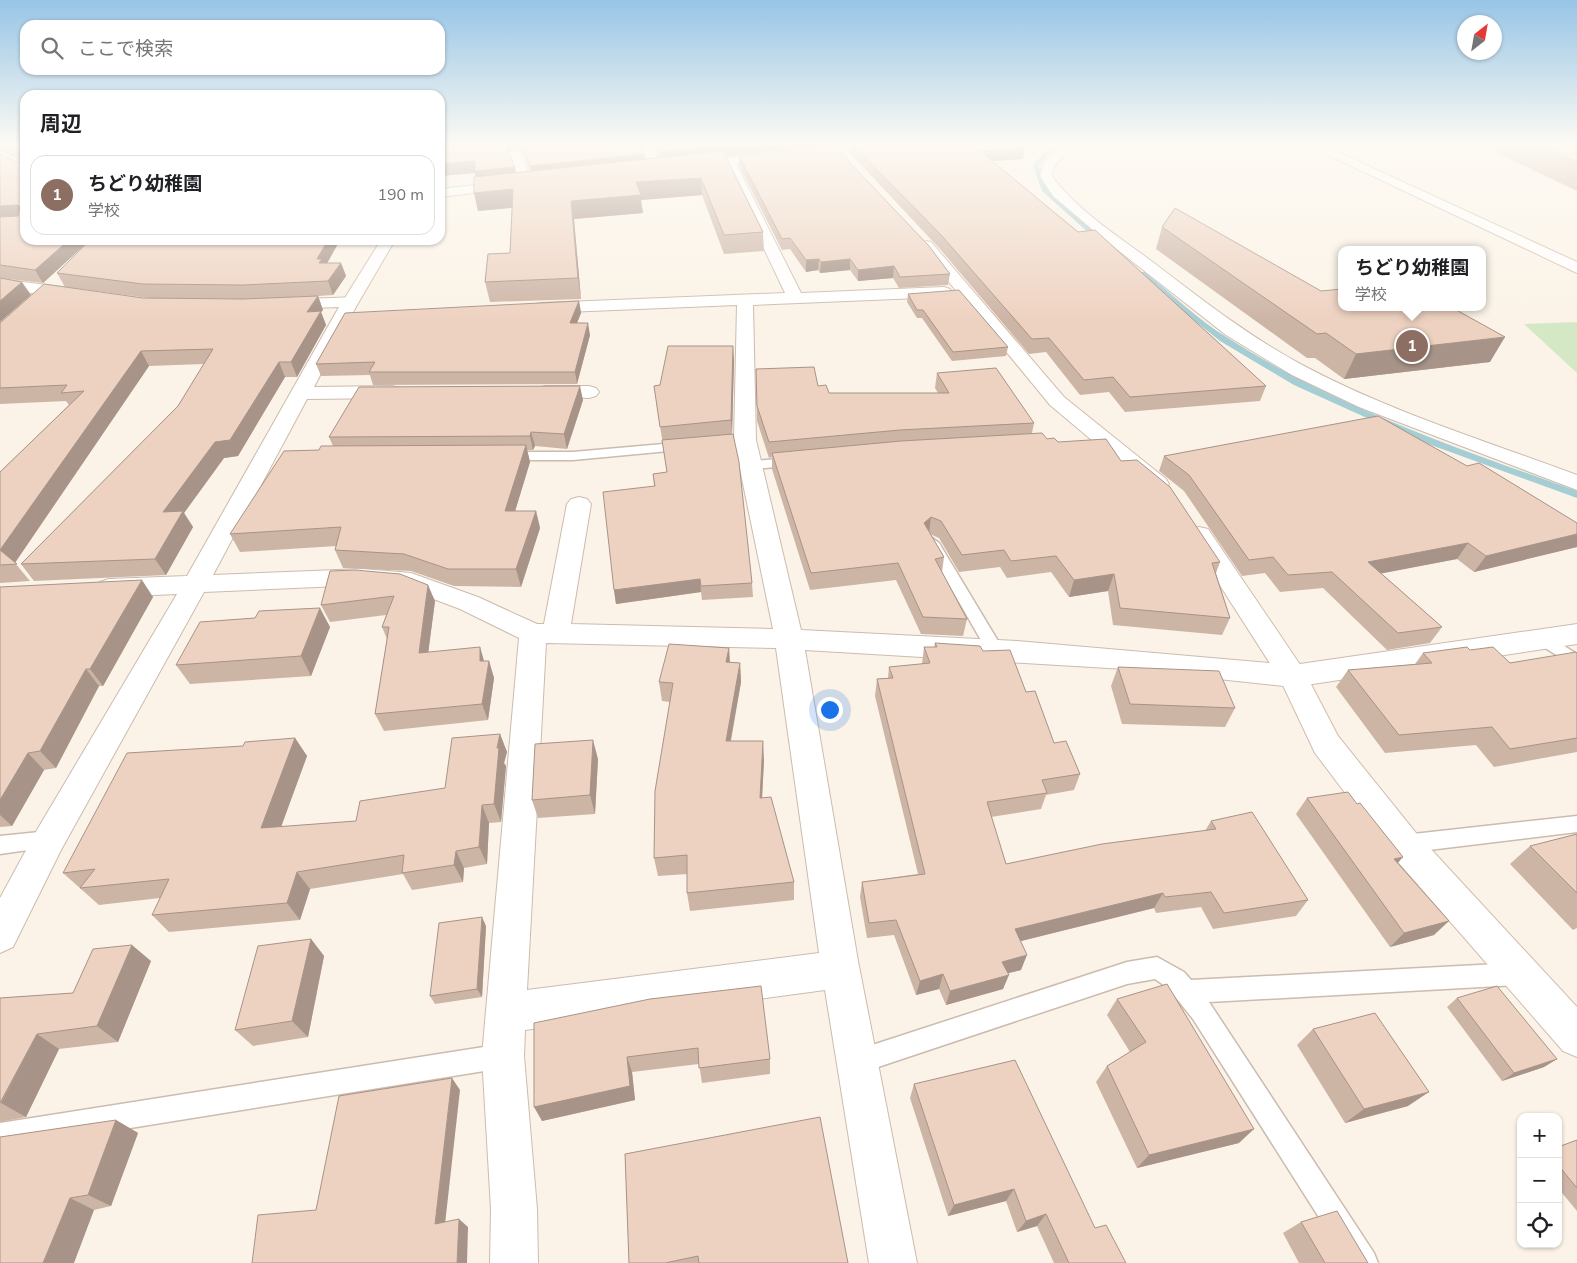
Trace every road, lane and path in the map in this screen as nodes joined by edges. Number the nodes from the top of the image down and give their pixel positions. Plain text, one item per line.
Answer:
1 (748, 202) edge
2 (1069, 202) edge
3 (1435, 202) edge
4 (908, 226) edge
5 (385, 245) edge
6 (1577, 268) edge
7 (0, 284) edge
8 (55, 285) junction
9 (963, 291) junction
10 (94, 297) edge
11 (794, 297) junction
12 (745, 301) junction
13 (35, 303) edge
14 (269, 305) edge
15 (530, 308) edge
16 (352, 311) junction
17 (302, 392) junction
18 (411, 392) edge
19 (529, 392) edge
20 (588, 392) dead end
21 (697, 445) edge
22 (490, 456) edge
23 (811, 460) edge
24 (752, 465) junction
25 (1577, 483) edge
26 (580, 504) dead end
27 (930, 539) edge
28 (196, 583) junction
29 (88, 589) edge
30 (545, 633) junction
31 (1577, 634) edge
32 (789, 639) junction
33 (1544, 640) junction
34 (995, 650) junction
35 (1577, 662) edge
36 (1293, 676) junction
37 (1577, 824) edge
38 (49, 840) junction
39 (1404, 844) junction
40 (0, 845) edge
41 (0, 934) edge
42 (841, 969) junction
43 (1519, 974) junction
44 (1185, 992) junction
45 (506, 1013) junction
46 (1577, 1037) edge
47 (503, 1056) junction
48 (858, 1062) junction
49 (0, 1136) edge
50 (514, 1263) edge
51 (893, 1263) edge
52 (1364, 1263) edge

1 - 11 street
2 - 25 street
3 - 6 street
4 - 9 street
5 - 16 street
7 - 8 street
8 - 10 street
8 - 13 street
9 - 11 street
9 - 36 street
11 - 12 street
12 - 15 street
12 - 24 street
14 - 16 street
16 - 17 street
17 - 18 street
17 - 28 street
19 - 20 street
21 - 22 lane
23 - 24 lane
24 - 32 street
26 - 30 street
27 - 34 lane
28 - 29 street
28 - 30 street
28 - 38 street
30 - 32 street
30 - 45 street
31 - 33 street
32 - 34 street
32 - 42 street
33 - 35 lane
33 - 36 street
34 - 36 street
36 - 39 street
37 - 39 lane
38 - 40 lane
38 - 41 street
39 - 43 street
42 - 45 street
42 - 48 street
43 - 44 lane
43 - 46 street
44 - 48 lane
44 - 52 lane
45 - 47 street
47 - 49 lane
47 - 50 street
48 - 51 street

